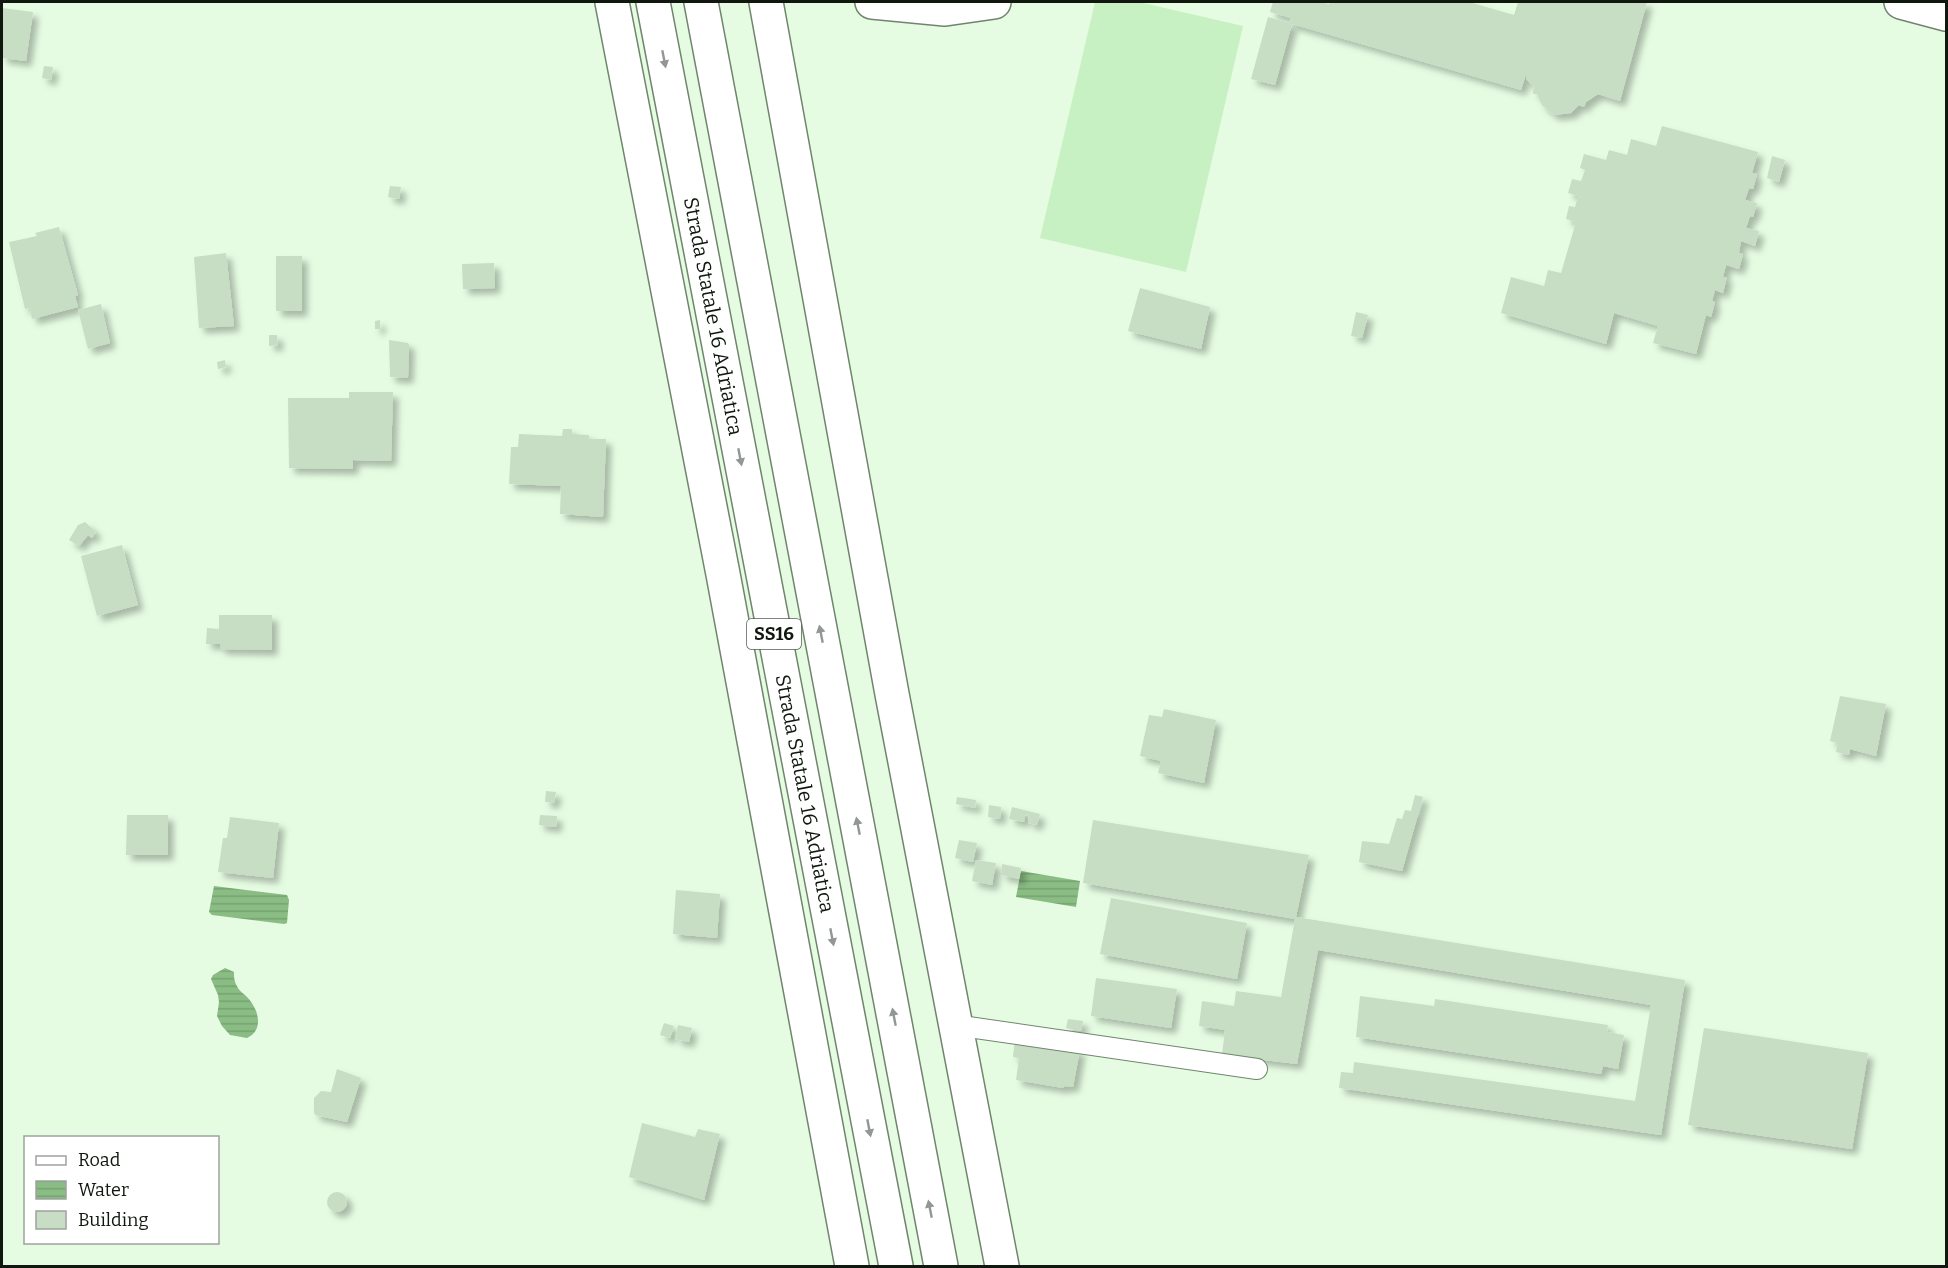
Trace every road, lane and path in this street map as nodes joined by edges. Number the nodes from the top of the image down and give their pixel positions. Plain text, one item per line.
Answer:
1 (612, 2) edge
2 (653, 2) edge
3 (701, 2) edge
4 (766, 2) edge
5 (872, 2) edge
6 (994, 2) edge
7 (1901, 2) edge
8 (1947, 14) edge
9 (955, 1025) junction
10 (1257, 1069) dead end
11 (852, 1266) edge
12 (896, 1266) edge
13 (941, 1266) edge
14 (1002, 1266) edge

1 - 11 main road
2 -> 12 main road, Strada Statale 16 Adriatica / SS16
13 -> 3 main road, SS16
4 - 9 main road
5 - 6 main road
7 - 8 main road
9 - 10 lane
9 - 14 main road

